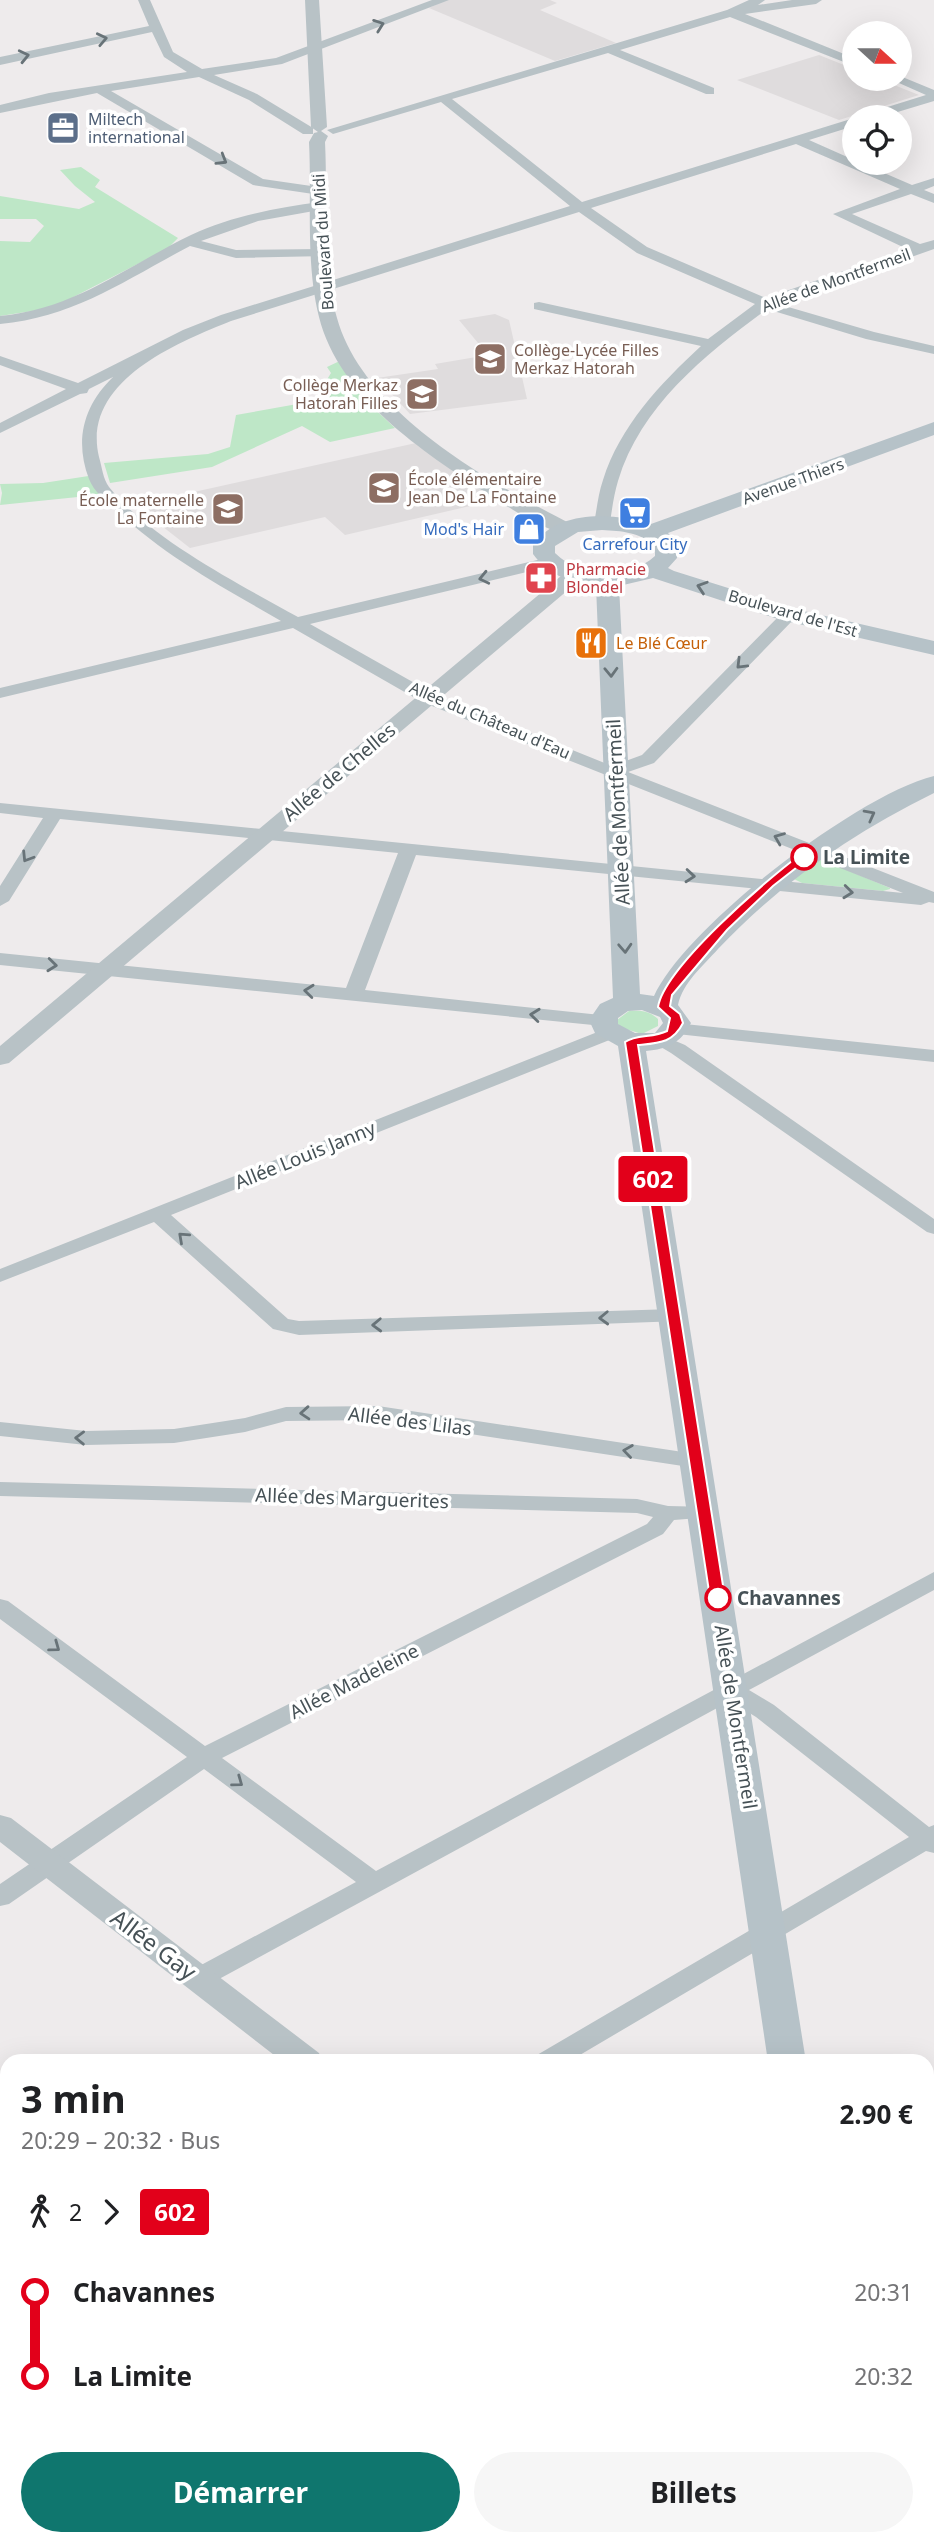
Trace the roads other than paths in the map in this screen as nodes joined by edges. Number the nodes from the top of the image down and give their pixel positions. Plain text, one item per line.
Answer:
1 (144, 0) edge
2 (312, 0) edge
3 (443, 0) edge
4 (759, 0) edge
5 (816, 0) edge
6 (734, 12) junction
7 (156, 28) junction
8 (315, 48) junction
9 (608, 49) junction
10 (842, 57) edge
11 (0, 61) edge
12 (204, 73) junction
13 (912, 86) edge
14 (99, 89) junction
15 (710, 91) dead end
16 (0, 93) edge
17 (934, 95) edge
18 (443, 98) junction
19 (20, 103) junction
20 (904, 105) edge
21 (0, 109) edge
22 (842, 126) edge
23 (320, 131) junction
24 (797, 140) junction
25 (934, 182) edge
26 (911, 190) junction
27 (320, 198) junction
28 (934, 199) edge
29 (578, 206) junction
30 (189, 242) junction
31 (934, 244) edge
32 (919, 250) junction
33 (322, 253) junction
34 (324, 286) junction
35 (764, 304) junction
36 (539, 306) dead end
37 (0, 320) edge
38 (710, 344) junction
39 (934, 350) edge
40 (140, 359) junction
41 (0, 360) edge
42 (82, 390) junction
43 (934, 428) edge
44 (1, 429) edge
45 (602, 523) junction
46 (566, 528) junction
47 (651, 532) junction
48 (550, 562) junction
49 (654, 569) junction
50 (574, 575) junction
51 (607, 579) junction
52 (789, 615) junction
53 (299, 622) junction
54 (934, 648) edge
55 (0, 693) edge
56 (428, 698) junction
57 (615, 771) junction
58 (934, 783) edge
59 (0, 808) edge
60 (54, 814) junction
61 (266, 834) junction
62 (410, 849) junction
63 (812, 852) junction
64 (622, 869) junction
65 (893, 881) junction
66 (769, 883) junction
67 (878, 895) junction
68 (934, 899) edge
69 (0, 901) edge
70 (0, 959) edge
71 (105, 970) junction
72 (353, 996) junction
73 (627, 1003) junction
74 (641, 1029) junction
75 (934, 1056) edge
76 (0, 1058) edge
77 (158, 1214) junction
78 (934, 1228) edge
79 (0, 1276) edge
80 (673, 1316) junction
81 (0, 1429) edge
82 (696, 1461) junction
83 (0, 1489) edge
84 (703, 1512) junction
85 (668, 1513) junction
86 (934, 1580) edge
87 (0, 1607) edge
88 (732, 1691) junction
89 (204, 1757) junction
90 (0, 1826) edge
91 (932, 1839) edge
92 (49, 1865) junction
93 (375, 1883) junction
94 (0, 1898) edge
95 (769, 1933) junction
96 (200, 1979) junction
97 (297, 2054) edge
98 (560, 2054) edge
99 (786, 2054) edge

1 - 7 street
2 - 8 street, Boulevard du Midi
8 -> 3 street
4 - 6 street
5 - 6 street
6 - 9 street
6 - 10 street
11 -> 7 street
7 - 12 street
8 - 12 street
8 - 23 street, Boulevard du Midi
9 - 15 street
9 - 18 street
12 - 14 street
12 - 23 street
13 - 17 street
14 - 19 street
14 -> 27 street
16 - 19 street
17 - 20 street
18 - 23 street
18 - 29 street
19 - 21 street
22 - 24 street
23 - 27 street, Boulevard du Midi
24 - 26 street
24 - 29 street
25 - 26 street
26 - 28 street
26 - 32 street
27 - 30 street
27 - 33 street, Boulevard du Midi
29 - 34 street
29 - 35 street
30 - 33 street
30 - 37 street
31 - 32 street, Allée de Montfermeil
32 - 35 street, Allée de Montfermeil
33 - 34 street, Boulevard du Midi
34 - 40 street
34 - 46 street, Boulevard du Midi
35 - 38 street, Allée de Montfermeil
35 - 39 street
36 - 38 street
38 - 45 street, Allée de Montfermeil
40 - 42 street
40 - 53 street, Allée du Château d'Eau
41 - 42 street
42 - 44 street
43 - 47 main road, Avenue Thiers
45 - 46 main road
45 - 47 main road
46 - 48 main road
47 - 49 main road
48 - 50 main road
48 -> 53 street
49 - 51 main road
52 -> 49 main road, Boulevard de l'Est
50 - 51 main road
50 - 56 street, Allée de Chelles
51 -> 57 main road, Allée de Montfermeil
52 - 54 main road, Boulevard de l'Est
52 -> 57 street
53 - 55 street
53 - 56 street, Allée du Château d'Eau
56 - 57 street, Allée du Château d'Eau
56 - 61 street, Allée de Chelles
63 -> 57 street, Allée du Château d'Eau
57 - 64 main road, Allée de Montfermeil
63 -> 58 main road
59 - 60 street
60 - 61 street
60 -> 69 street
61 - 62 street
61 - 71 street, Allée de Chelles
62 - 64 street
62 - 72 street
63 - 65 street, Allée du Château d'Eau
63 - 66 main road
64 -> 66 street
64 -> 73 main road, Allée de Montfermeil
65 - 67 street
65 - 68 street, Allée du Château d'Eau
66 -> 67 street
66 - 74 main road
67 - 68 street
70 -> 71 street
72 -> 71 street
71 - 76 street, Allée de Chelles
74 -> 72 street
73 - 74 main road
73 - 74 main road
74 - 75 street
74 - 77 street, Allée Louis Janny
74 - 78 street
74 - 80 main road, Allée de Montfermeil
77 - 79 street, Allée Louis Janny
80 -> 77 street
80 - 82 main road, Allée de Montfermeil
82 -> 81 street, Allée des Lilas
82 - 84 main road, Allée de Montfermeil
83 - 85 street, Allée des Marguerites
84 - 85 street, Allée des Marguerites
84 - 88 main road, Allée de Montfermeil
85 - 89 street, Allée Madeleine
86 - 88 street
87 -> 89 street
88 - 91 street
88 - 93 street
88 - 95 main road, Allée de Montfermeil
89 - 92 street, Allée Madeleine
89 -> 93 street
90 - 92 street, Allée Gay
91 - 95 street
92 - 94 street, Allée Madeleine
92 - 96 street, Allée Gay
93 - 96 street
95 - 98 street
95 - 99 main road, Allée de Montfermeil
96 - 97 street, Allée Gay

